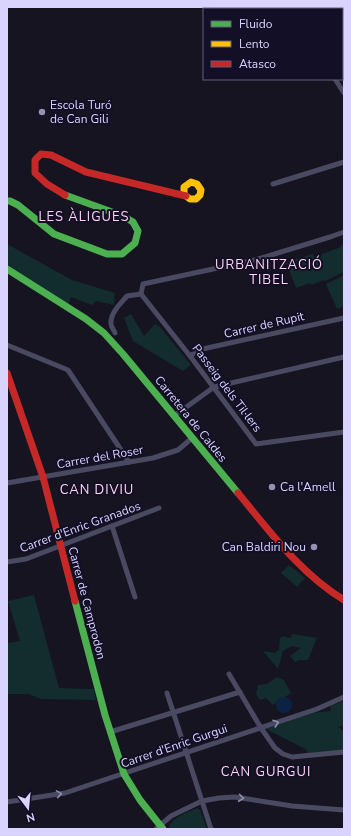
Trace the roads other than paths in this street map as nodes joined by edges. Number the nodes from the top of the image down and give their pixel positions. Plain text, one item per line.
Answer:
1 (336, 80) edge
2 (344, 94) edge
3 (344, 162) edge
4 (273, 184) dead end
5 (184, 195) dead end
6 (7, 201) edge
7 (344, 232) edge
8 (7, 269) edge
9 (140, 294) junction
10 (344, 318) edge
11 (115, 333) dead end
12 (7, 345) edge
13 (190, 356) junction
14 (344, 357) edge
15 (7, 374) edge
16 (214, 387) junction
17 (174, 416) junction
18 (344, 432) edge
19 (192, 438) junction
20 (129, 462) junction
21 (43, 477) junction
22 (7, 483) edge
23 (159, 508) dead end
24 (112, 526) junction
25 (61, 546) junction
26 (7, 562) edge
27 (135, 597) dead end
28 (344, 600) edge
29 (229, 674) dead end
30 (240, 692) junction
31 (167, 693) dead end
32 (344, 697) edge
33 (173, 712) junction
34 (261, 728) junction
35 (110, 732) junction
36 (187, 752) junction
37 (344, 752) edge
38 (124, 774) junction
39 (202, 801) junction
40 (7, 802) edge
41 (344, 810) edge
42 (160, 828) edge
43 (211, 829) edge

1 - 2 street
3 - 4 street
5 - 6 street
7 - 9 street
8 - 17 street, Carretera de Caldes
9 - 11 street
9 - 13 street, Passeig dels Til·lers
10 - 13 street, Carrer de Rupit
12 - 20 street
13 - 16 street, Passeig dels Til·lers
14 - 16 street
15 - 21 street, Carrer de Camprodon
16 - 17 street
16 - 18 street, Passeig dels Til·lers
17 - 19 street, Carretera de Caldes
19 - 20 street, Carrer del Roser
19 - 28 street, Carretera de Caldes
20 - 21 street, Carrer del Roser
21 - 22 street, Carrer del Roser
21 - 25 street, Carrer de Camprodon
23 - 24 street, Carrer d'Enric Granados
24 - 25 street, Carrer d'Enric Granados
24 - 27 street
25 - 26 street, Carrer d'Enric Granados
25 - 35 street, Carrer de Camprodon
29 - 30 street
30 - 33 street
30 - 34 street
31 - 33 street
34 -> 32 street, Carrer d'Enric Gurgui
33 - 35 street
33 - 36 street
34 - 36 street, Carrer d'Enric Gurgui
34 - 37 street
35 - 38 street, Carrer de Camprodon
36 - 38 street, Carrer d'Enric Gurgui
36 - 39 street
40 -> 38 street, Carrer d'Enric Gurgui
38 - 42 street, Carrer de Camprodon
39 -> 41 street
39 - 42 street
39 - 43 street

